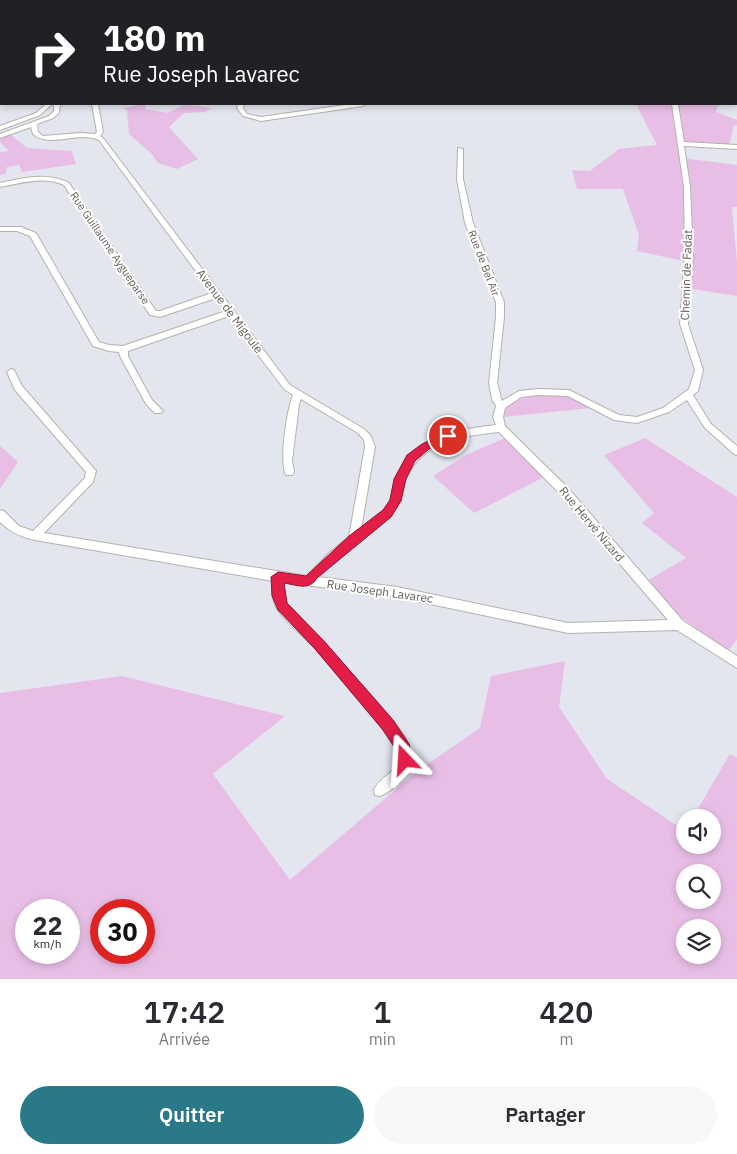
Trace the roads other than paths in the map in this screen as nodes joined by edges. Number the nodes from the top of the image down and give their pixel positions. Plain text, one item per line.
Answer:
1 (48, 105) edge
2 (58, 105) edge
3 (95, 105) edge
4 (241, 105) edge
5 (355, 105) edge
6 (676, 105) edge
7 (34, 124) junction
8 (0, 128) edge
9 (0, 136) edge
10 (97, 136) junction
11 (680, 144) junction
12 (737, 147) edge
13 (460, 149) dead end
14 (0, 185) edge
15 (0, 229) edge
16 (218, 294) junction
17 (231, 312) junction
18 (123, 349) junction
19 (12, 372) dead end
20 (298, 395) junction
21 (688, 396) junction
22 (502, 406) junction
23 (158, 411) dead end
24 (501, 428) junction
25 (737, 451) edge
26 (290, 472) dead end
27 (0, 514) edge
28 (358, 519) junction
29 (380, 520) junction
30 (35, 536) junction
31 (354, 539) junction
32 (278, 577) junction
33 (309, 582) junction
34 (679, 625) junction
35 (737, 663) edge
36 (380, 790) dead end

1 - 8 street
2 - 7 street
3 - 10 street
4 - 5 street
6 - 11 street, Chemin de Fadat
7 - 9 street
7 - 10 street
10 - 16 street, Avenue de Migoule
11 - 12 street
11 - 21 street, Chemin de Fadat
13 - 22 street, Rue de Bel Air
14 - 16 street, Rue Guillaume Aygueparse
15 - 18 street
16 - 17 street, Avenue de Migoule
17 - 18 street
17 - 20 street, Avenue de Migoule
18 - 23 street
19 - 30 street
20 - 26 street
20 - 28 street, Avenue de Migoule
21 - 22 street
21 - 25 street
22 - 24 street
24 - 29 street
24 - 34 street, Rue Hervé Nizard
27 - 30 street, Rue Joseph Lavarec
28 - 29 street
28 - 31 street, Avenue de Migoule
29 - 31 street
30 - 32 street, Rue Joseph Lavarec
31 - 33 street
32 - 33 street, Rue Joseph Lavarec
32 - 36 street
33 - 34 street, Rue Joseph Lavarec
34 - 35 street, Rue Hervé Nizard

